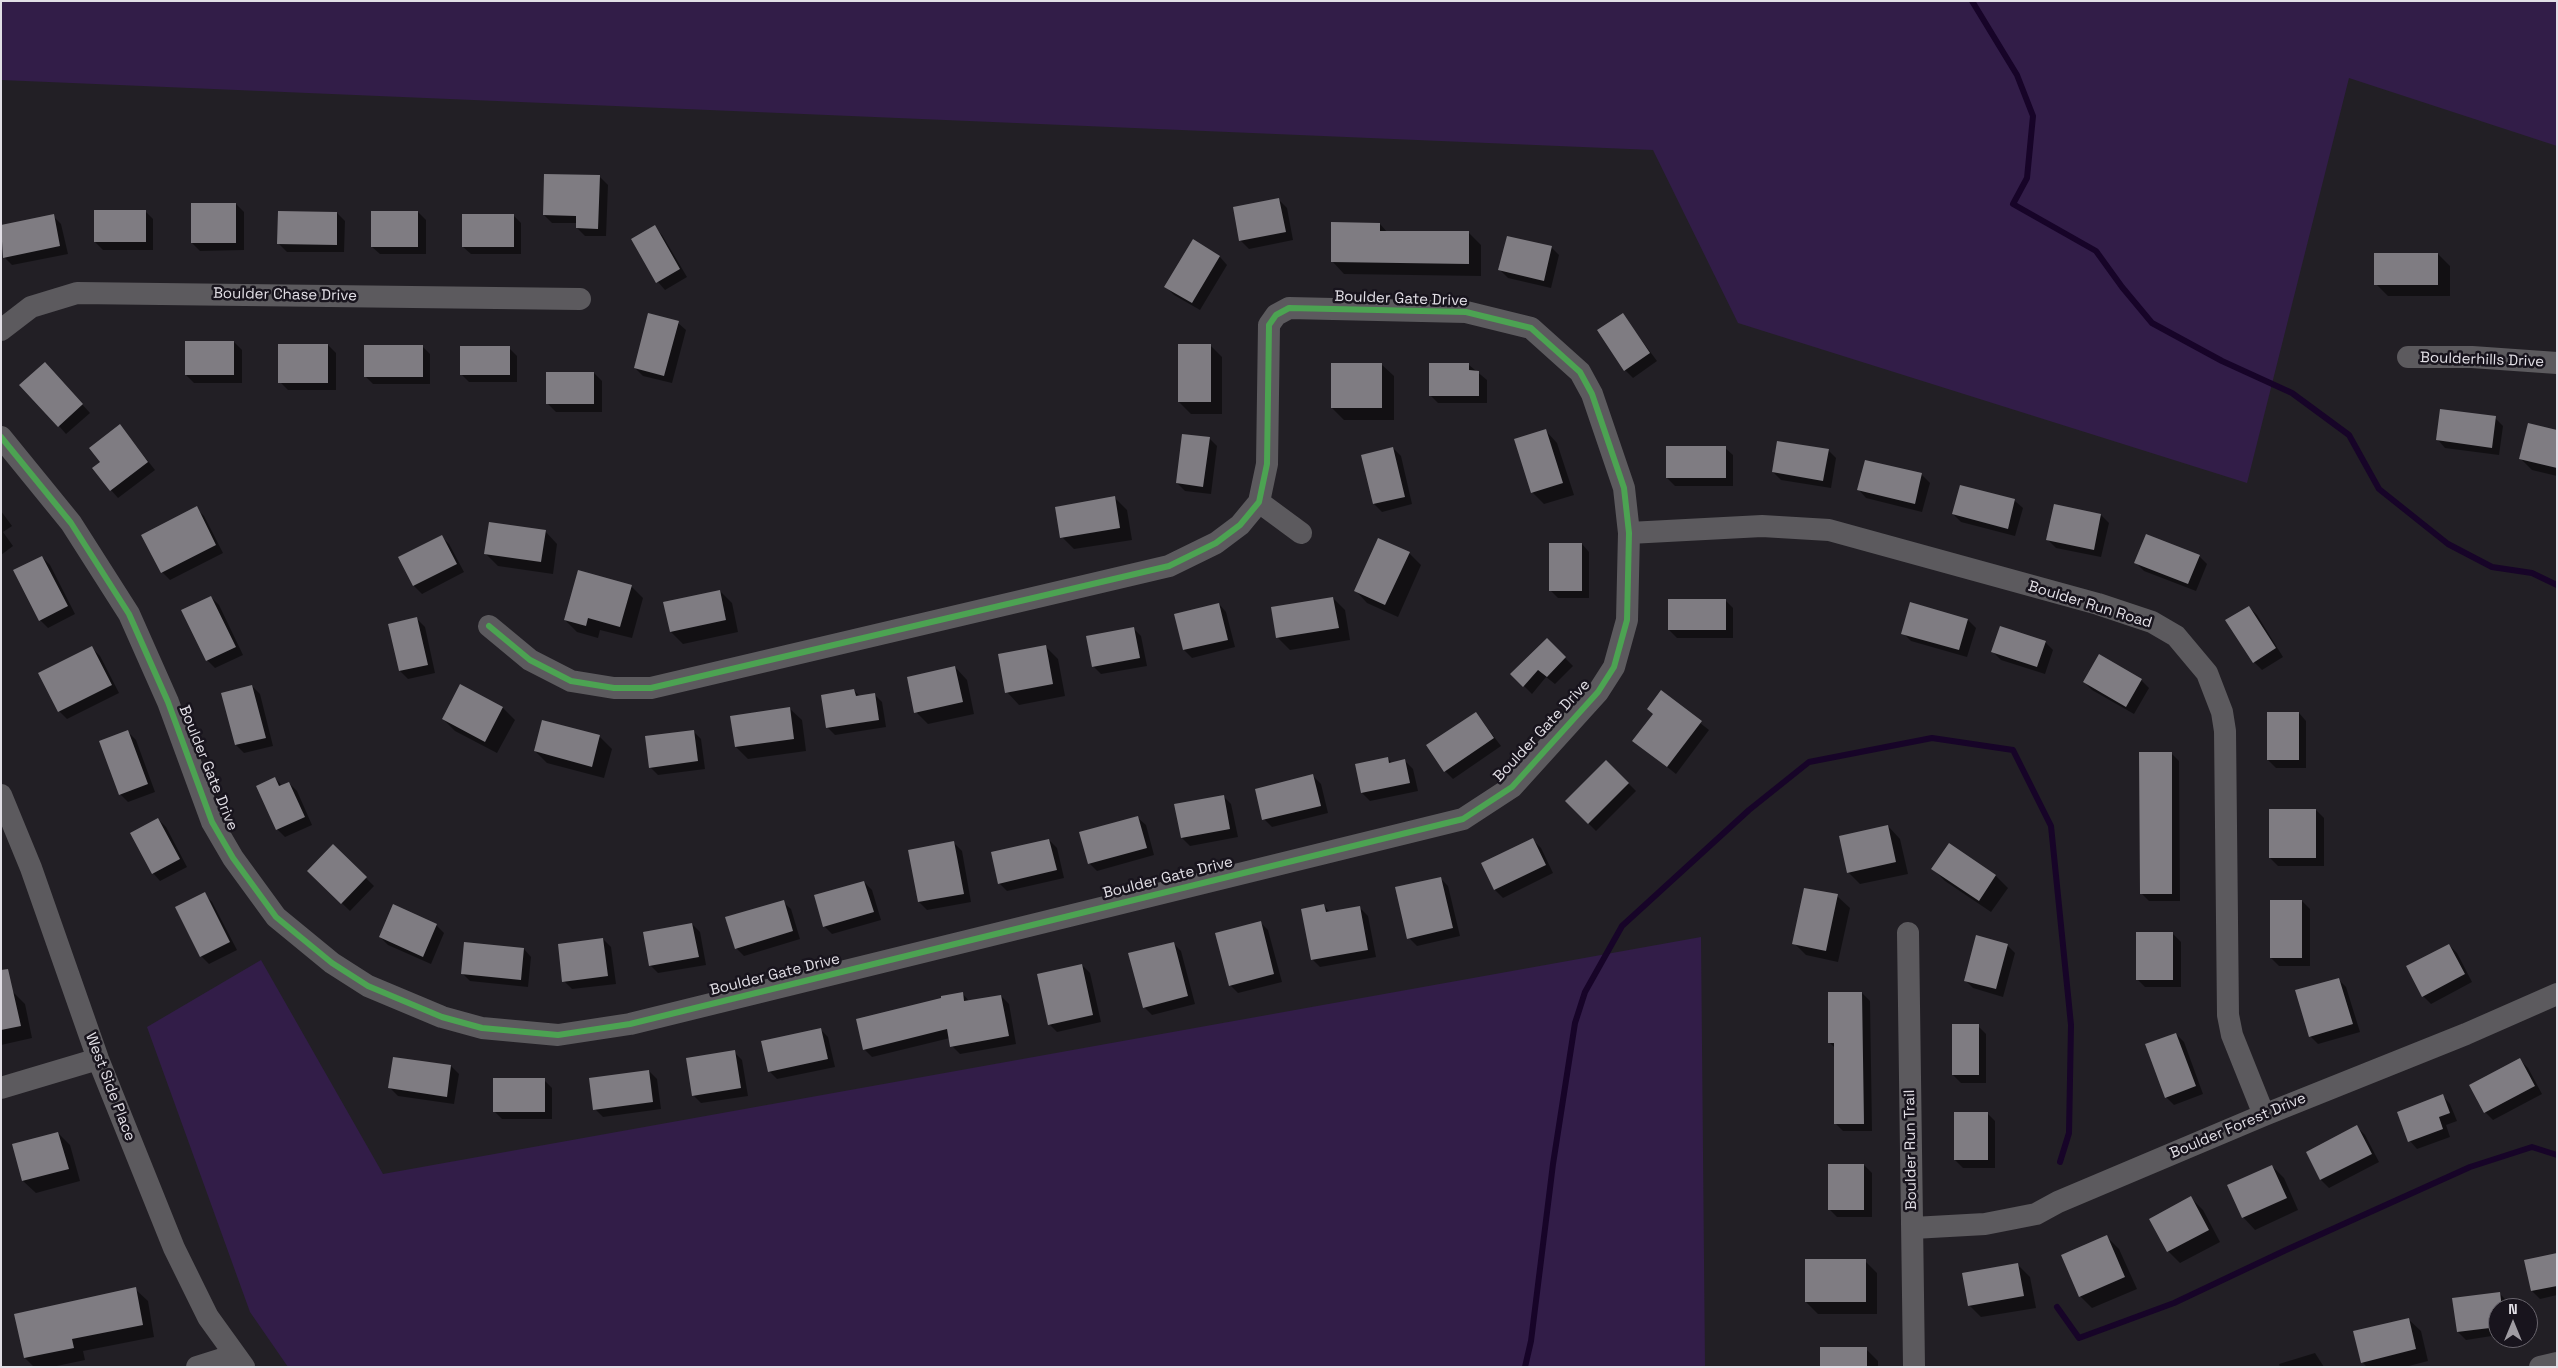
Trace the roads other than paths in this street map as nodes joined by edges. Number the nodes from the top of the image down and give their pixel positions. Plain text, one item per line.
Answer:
1 (580, 299) dead end
2 (1, 330) edge
3 (2408, 357) dead end
4 (2557, 363) edge
5 (1, 437) edge
6 (1259, 502) junction
7 (1301, 533) dead end
8 (1629, 533) junction
9 (489, 626) dead end
10 (1, 795) edge
11 (1908, 933) dead end
12 (2557, 994) edge
13 (98, 1060) junction
14 (1, 1088) edge
15 (2264, 1115) junction
16 (1913, 1228) junction
17 (239, 1361) edge
18 (2557, 1363) edge
19 (197, 1367) edge
20 (1914, 1367) edge
21 (2540, 1367) edge

1 - 2 street, Boulder Chase Drive
3 - 4 street, Boulderhills Drive
5 - 8 street, Boulder Gate Drive
6 - 7 street
6 - 8 street, Boulder Gate Drive
6 - 9 street, Boulder Gate Drive
8 - 15 street, Boulder Run Road
10 - 13 street, West Side Place
11 - 16 street, Boulder Run Trail
12 - 15 street, Boulder Forest Drive
13 - 14 street
13 - 17 street, West Side Place
15 - 16 street, Boulder Forest Drive
16 - 20 street, Boulder Run Trail
17 - 19 street
18 - 21 street

